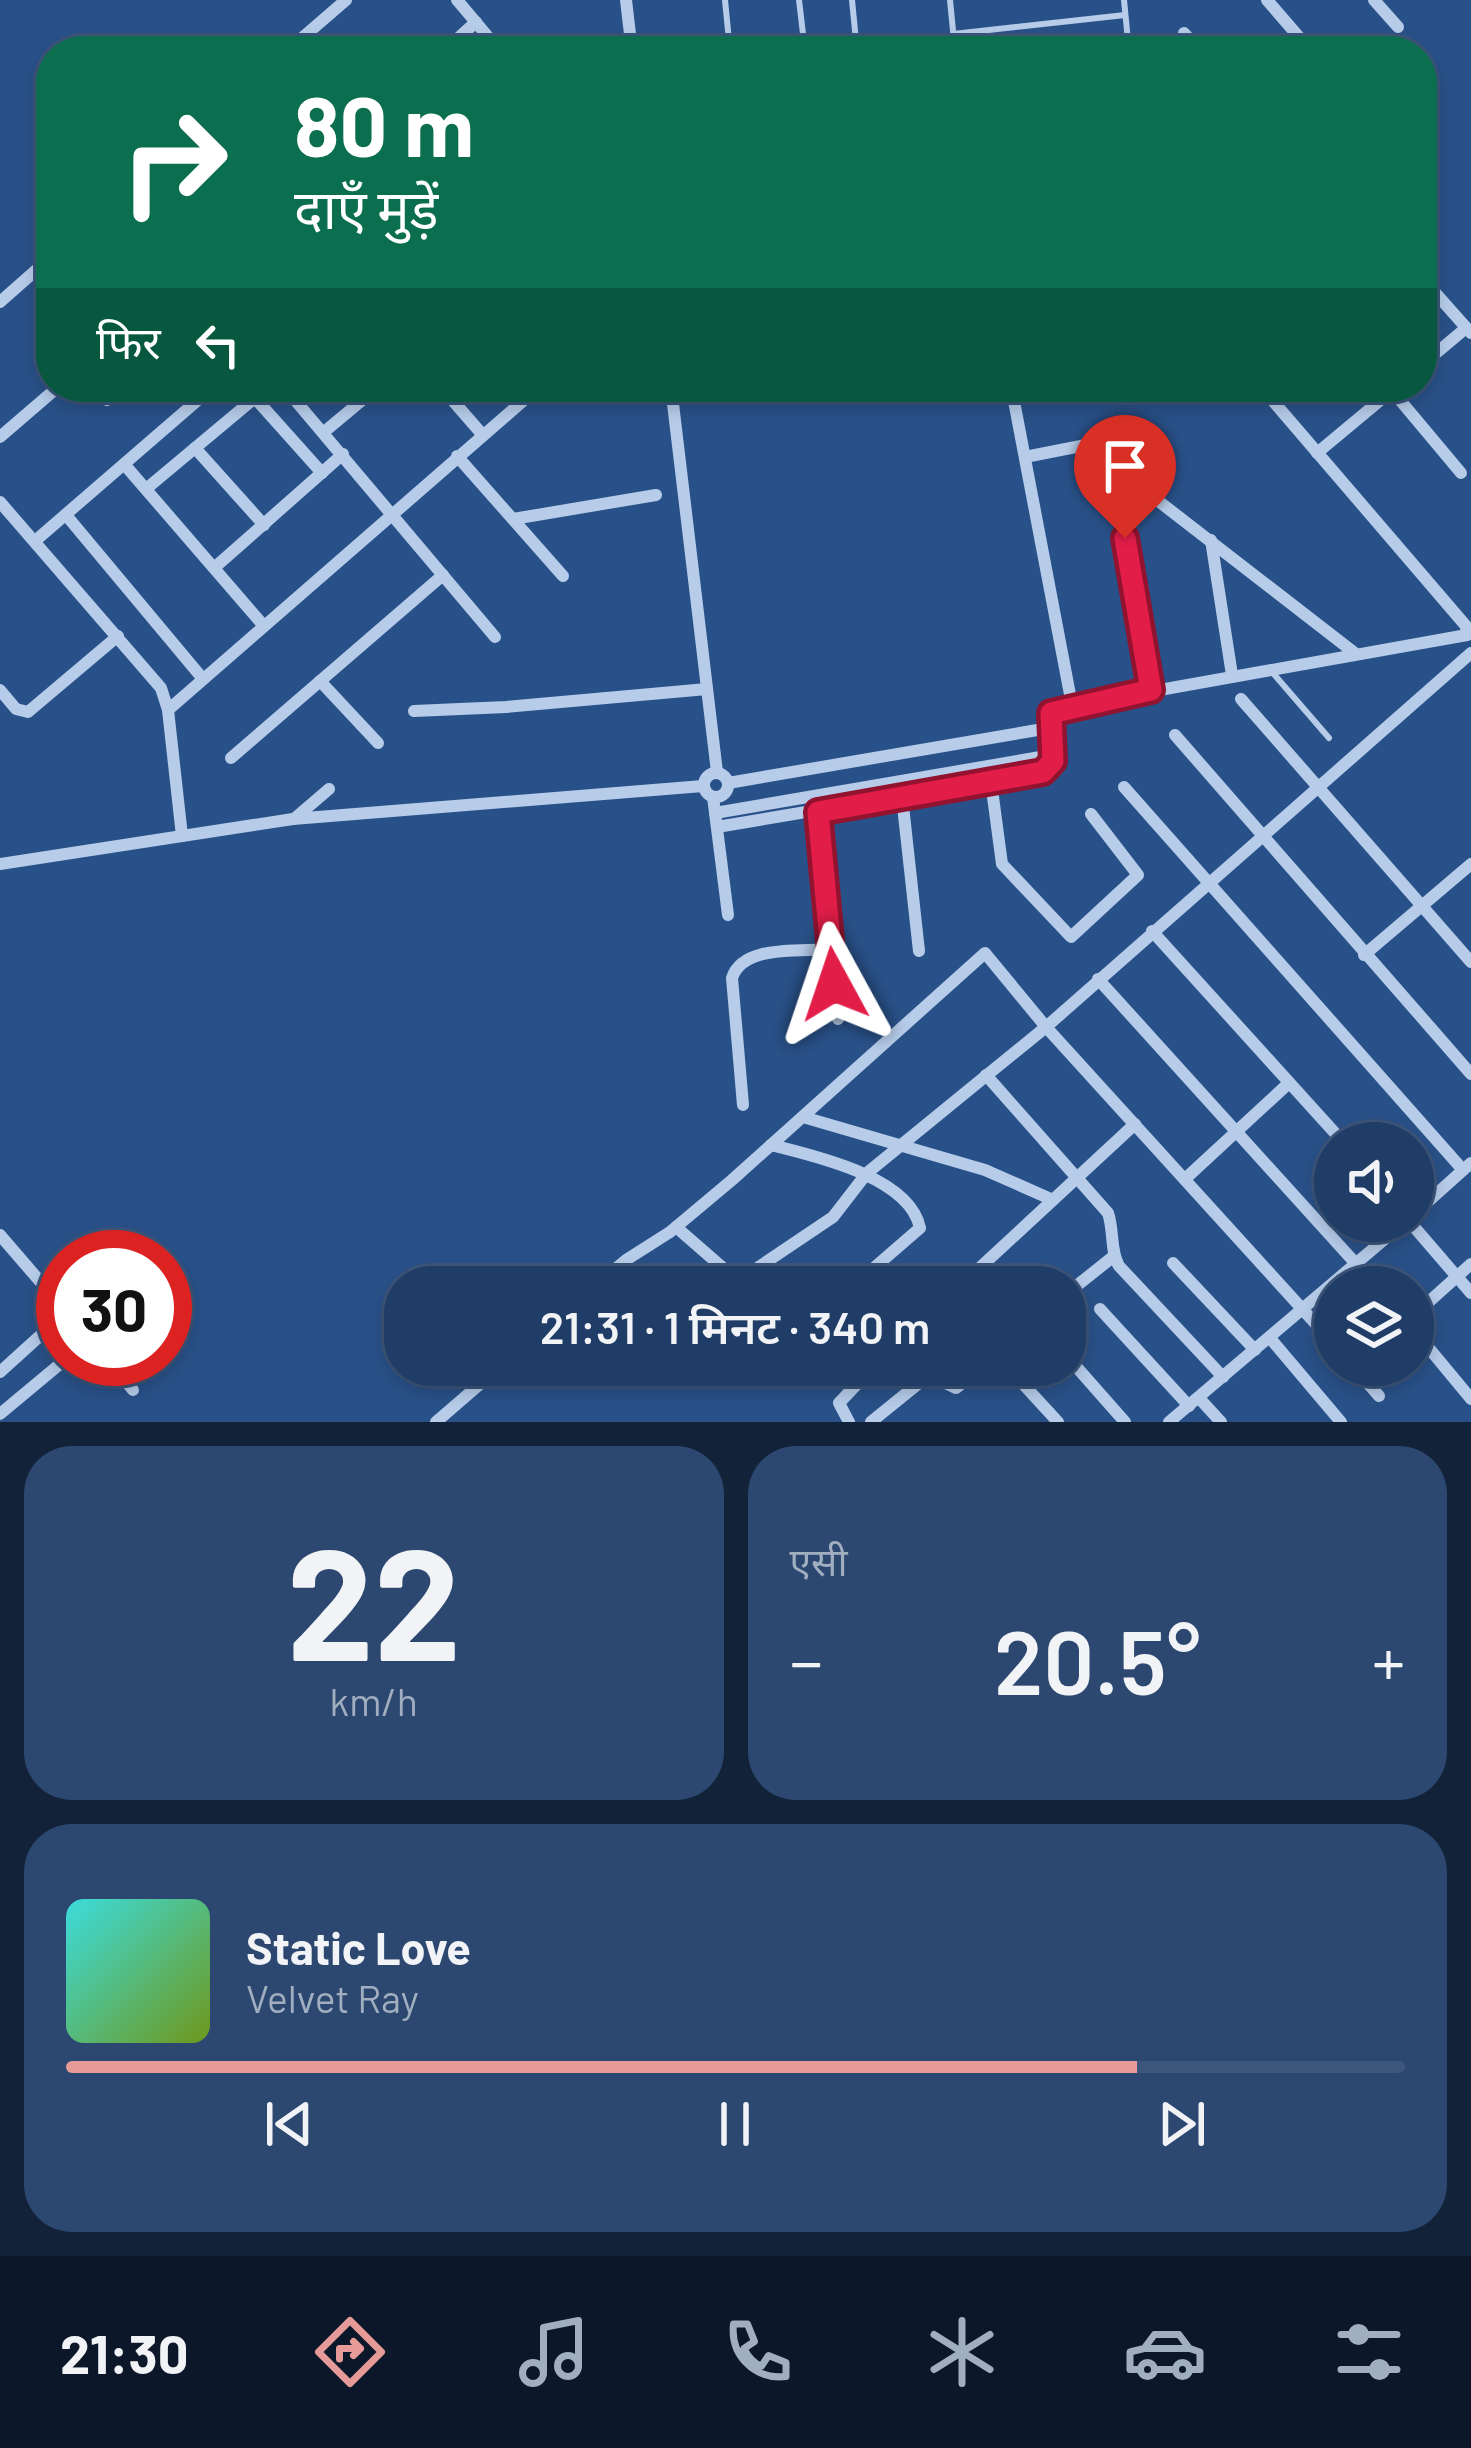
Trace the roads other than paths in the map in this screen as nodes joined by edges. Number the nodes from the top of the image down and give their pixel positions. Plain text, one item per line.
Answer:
1 (346, 0) edge
2 (457, 0) edge
3 (626, 0) edge
4 (725, 0) edge
5 (800, 0) edge
6 (852, 0) edge
7 (950, 0) edge
8 (1124, 0) edge
9 (1267, 0) edge
10 (1374, 0) edge
11 (1125, 15) junction
12 (476, 22) junction
13 (1398, 27) dead end
14 (1184, 33) dead end
15 (953, 34) joint
16 (304, 36) edge
17 (461, 36) edge
18 (488, 36) edge
19 (630, 36) edge
20 (729, 36) edge
21 (804, 36) edge
22 (856, 36) edge
23 (1127, 36) edge
24 (1187, 36) edge
25 (1298, 36) edge
26 (36, 270) edge
27 (1437, 295) edge
28 (0, 302) edge
29 (1468, 331) edge
30 (1437, 354) edge
31 (41, 402) edge
32 (196, 402) edge
33 (250, 402) edge
34 (259, 402) edge
35 (297, 402) edge
36 (359, 402) edge
37 (454, 402) edge
38 (520, 402) edge
39 (673, 402) edge
40 (1014, 402) edge
41 (1274, 402) edge
42 (1376, 402) edge
43 (1403, 402) edge
44 (324, 432) junction
45 (481, 433) junction
46 (0, 437) edge
47 (195, 448) junction
48 (1318, 453) junction
49 (343, 454) junction
50 (457, 456) junction
51 (1025, 457) junction
52 (124, 464) junction
53 (1112, 464) junction
54 (322, 473) junction
55 (1461, 473) dead end
56 (146, 489) junction
57 (656, 495) dead end
58 (0, 502) edge
59 (66, 514) junction
60 (393, 514) junction
61 (513, 519) junction
62 (264, 525) junction
63 (1211, 540) junction
64 (35, 541) junction
65 (214, 568) junction
66 (443, 575) junction
67 (563, 576) dead end
68 (263, 625) junction
69 (118, 636) junction
70 (495, 637) dead end
71 (1471, 653) edge
72 (1355, 654) junction
73 (1268, 668) junction
74 (1232, 675) junction
75 (203, 679) junction
76 (320, 681) junction
77 (707, 689) junction
78 (0, 690) edge
79 (1151, 690) junction
80 (1241, 700) dead end
81 (1072, 705) junction
82 (169, 710) junction
83 (414, 711) dead end
84 (1049, 728) junction
85 (1175, 735) dead end
86 (1329, 738) dead end
87 (378, 743) dead end
88 (1052, 754) junction
89 (231, 758) dead end
90 (722, 778) junction
91 (991, 782) junction
92 (1124, 787) dead end
93 (1319, 787) junction
94 (329, 789) dead end
95 (708, 791) junction
96 (902, 797) junction
97 (818, 812) junction
98 (1090, 814) dead end
99 (293, 819) junction
100 (716, 820) junction
101 (182, 836) junction
102 (1263, 837) junction
103 (0, 864) edge
104 (1471, 864) edge
105 (1209, 882) junction
106 (1422, 906) junction
107 (728, 915) dead end
108 (1152, 931) junction
109 (831, 949) junction
110 (919, 951) dead end
111 (1364, 955) junction
112 (1471, 962) edge
113 (1097, 979) junction
114 (838, 1019) dead end
115 (1046, 1027) junction
116 (1471, 1074) edge
117 (986, 1075) junction
118 (1289, 1083) junction
119 (743, 1105) dead end
120 (802, 1117) junction
121 (1325, 1122) edge
122 (1135, 1124) junction
123 (1237, 1132) junction
124 (771, 1145) junction
125 (901, 1146) junction
126 (1467, 1167) edge
127 (867, 1173) junction
128 (1079, 1176) junction
129 (1185, 1179) junction
130 (1434, 1197) edge
131 (1053, 1200) junction
132 (676, 1227) junction
133 (0, 1236) edge
134 (1383, 1242) edge
135 (1429, 1242) edge
136 (1114, 1256) junction
137 (1174, 1263) dead end
138 (1358, 1264) junction
139 (1471, 1264) edge
140 (623, 1266) edge
141 (875, 1266) edge
142 (982, 1266) edge
143 (1456, 1276) junction
144 (1086, 1278) edge
145 (36, 1279) edge
146 (1471, 1293) edge
147 (1434, 1296) edge
148 (1100, 1309) dead end
149 (1304, 1309) junction
150 (1314, 1321) edge
151 (36, 1337) edge
152 (1270, 1338) junction
153 (1255, 1351) junction
154 (1434, 1354) edge
155 (0, 1372) edge
156 (1223, 1377) junction
157 (1086, 1378) edge
158 (36, 1384) edge
159 (130, 1386) edge
160 (478, 1386) edge
161 (855, 1386) edge
162 (913, 1386) edge
163 (1025, 1386) edge
164 (1370, 1386) edge
165 (133, 1390) dead end
166 (1378, 1396) dead end
167 (1471, 1399) edge
168 (1194, 1402) junction
169 (0, 1414) edge
170 (436, 1422) edge
171 (849, 1422) edge
172 (871, 1422) edge
173 (1058, 1422) edge
174 (1125, 1422) edge
175 (1169, 1422) edge
176 (1221, 1422) edge
177 (1341, 1422) edge

1 - 16 street
2 - 12 street
3 - 19 street
4 - 20 lane
5 - 21 lane
6 - 22 lane
7 - 15 lane
8 - 11 lane
9 - 25 street
10 - 13 street
11 - 15 lane
11 - 23 lane
12 - 17 street
12 - 18 street
14 - 24 street
26 - 28 street
27 - 29 street
29 - 30 street
31 - 46 street
32 - 52 street
33 - 47 street
34 - 54 street
35 - 44 street
36 - 44 street
37 - 45 street
38 - 45 street
39 - 77 street
40 - 51 street
41 - 48 street
42 - 48 street
43 - 55 street
44 - 49 street
45 - 50 street
47 - 56 street
47 - 62 street
48 - 72 street
49 - 54 street
49 - 60 street
50 - 60 street
50 - 61 street
51 - 53 street
51 - 81 street
52 - 56 street
52 - 59 street
53 - 63 street
53 - 79 street
54 - 62 street
56 - 65 street
57 - 61 street
58 - 64 street
59 - 64 street
59 - 75 street
60 - 66 street
60 - 68 street
61 - 67 street
62 - 65 street
63 - 72 street
63 - 74 street
64 - 69 street
65 - 68 street
66 - 70 street
66 - 76 street
68 - 75 street
69 - 78 street
69 - 82 street
71 - 93 street
72 - 73 street
73 - 74 street
73 - 86 lane
74 - 79 street
75 - 82 street
76 - 87 street
76 - 89 street
77 - 83 street
77 - 90 street
79 - 81 street
80 - 93 street
81 - 84 street
82 - 101 street
84 - 88 street
84 - 90 street
85 - 102 street
88 - 91 street
88 - 100 street
90 - 95 street
91 - 96 street
91 - 98 street
92 - 105 street
93 - 102 street
93 - 106 street
94 - 99 street
95 - 99 street
95 - 100 street
96 - 97 street
96 - 110 street
97 - 100 street
97 - 109 street
99 - 101 street
100 - 107 street
101 - 103 street
102 - 105 street
102 - 111 street
104 - 106 street
105 - 108 street
105 - 126 street
106 - 111 street
106 - 112 street
108 - 113 street
108 - 118 street
109 - 114 street
109 - 119 street
111 - 116 street
113 - 115 street
113 - 123 street
115 - 117 street
115 - 120 street
115 - 122 street
117 - 125 street
117 - 128 street
118 - 121 street
118 - 123 street
120 - 124 street
120 - 125 street
122 - 128 street
122 - 129 street
123 - 129 street
123 - 138 street
124 - 127 street
124 - 132 street
125 - 127 street
125 - 131 street
126 - 130 street
127 - 132 street
127 - 141 street
128 - 131 street
128 - 136 street
129 - 149 street
131 - 142 street
132 - 140 street
133 - 145 street
134 - 138 street
135 - 143 street
136 - 144 street
136 - 156 street
137 - 153 street
138 - 149 street
139 - 143 street
143 - 146 street
143 - 147 street
148 - 168 street
149 - 150 street
149 - 152 street
151 - 155 street
152 - 153 street
152 - 177 street
153 - 156 street
154 - 167 street
156 - 168 street
157 - 174 street
158 - 169 street
159 - 165 street
160 - 170 street
161 - 171 street
162 - 172 street
163 - 173 street
164 - 166 street
168 - 175 street
168 - 176 street

